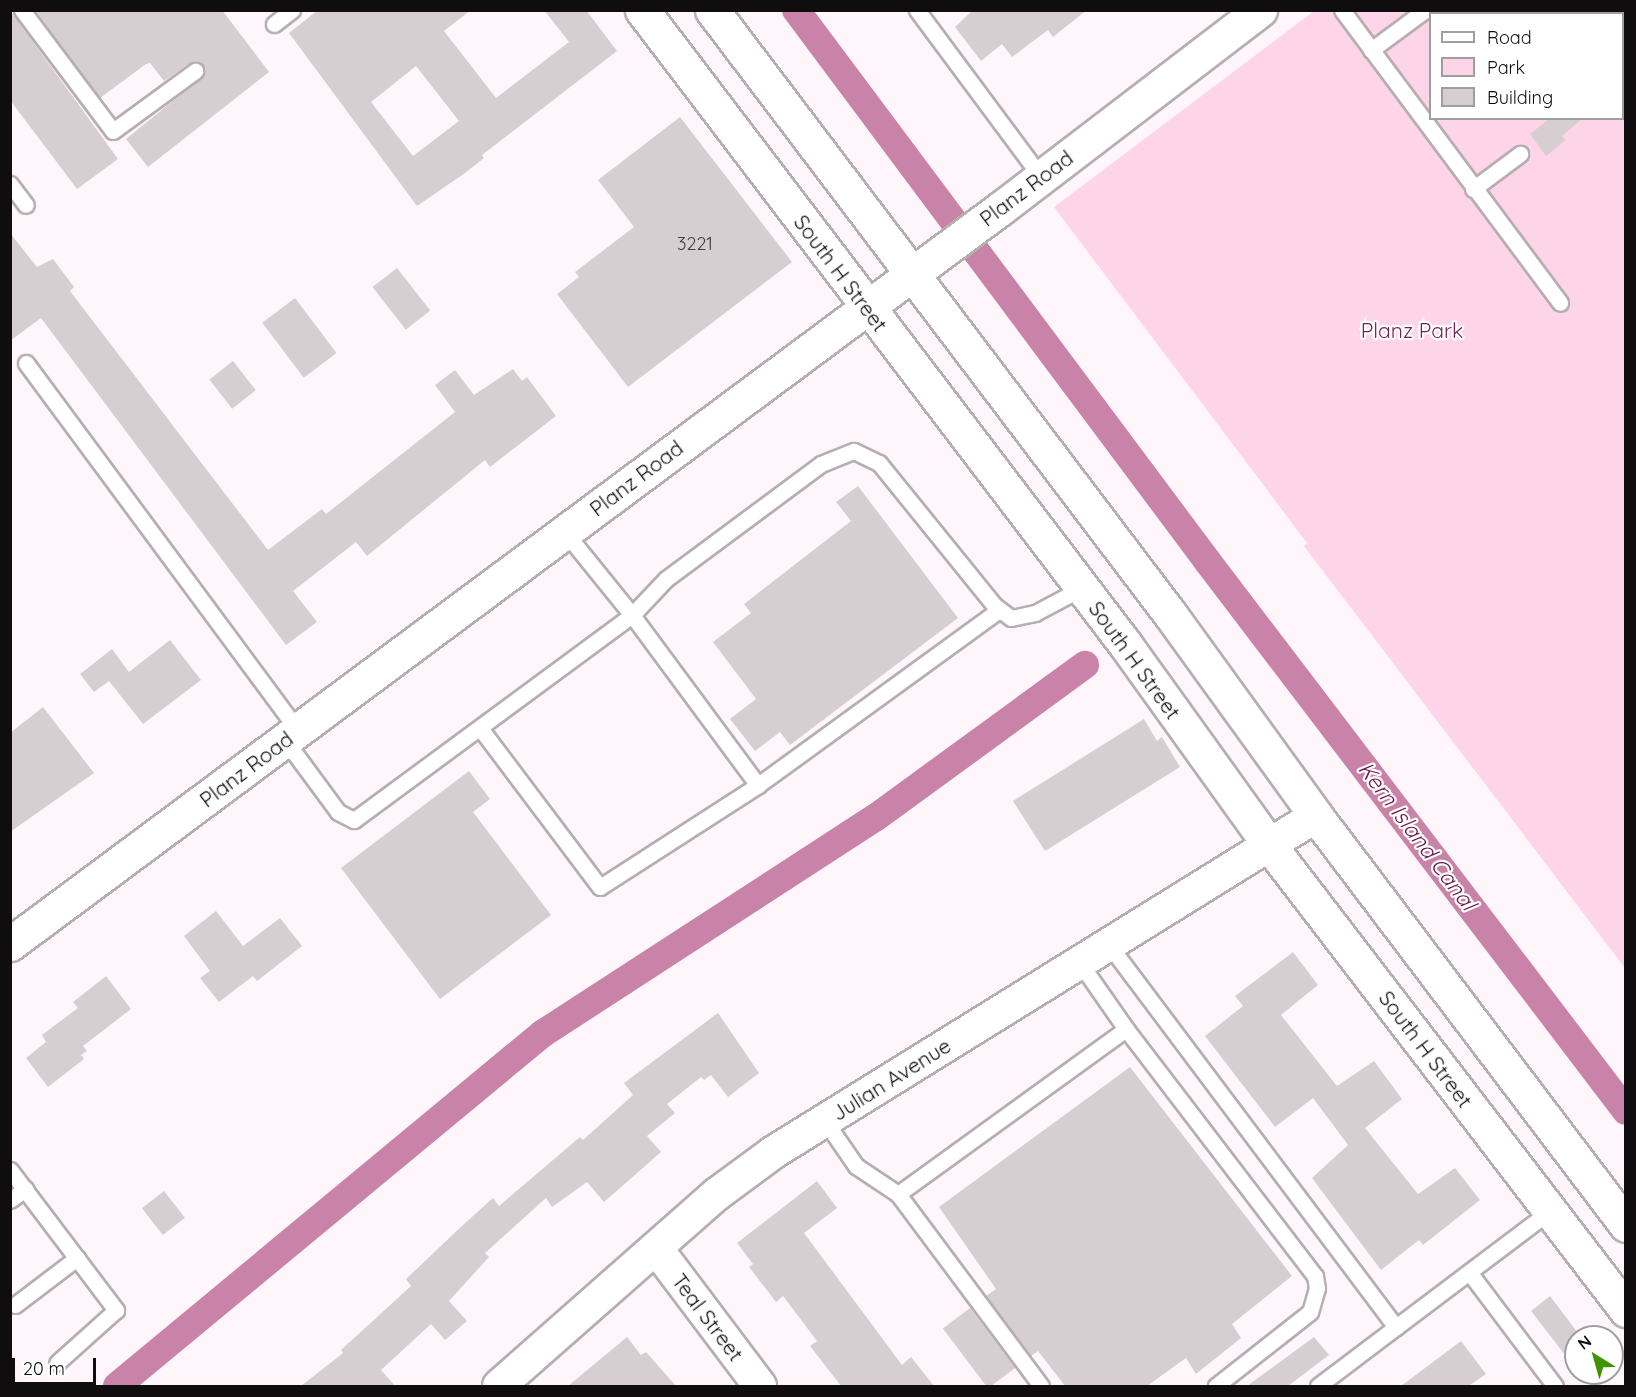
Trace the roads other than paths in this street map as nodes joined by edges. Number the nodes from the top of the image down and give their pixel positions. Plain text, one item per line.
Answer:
1 (22, 10) edge
2 (292, 10) edge
3 (642, 10) edge
4 (712, 10) edge
5 (917, 10) edge
6 (1260, 10) edge
7 (1342, 10) edge
8 (1425, 10) edge
9 (274, 24) dead end
10 (1371, 50) junction
11 (195, 71) dead end
12 (1520, 154) dead end
13 (1041, 177) junction
14 (10, 184) edge
15 (1473, 189) junction
16 (26, 205) dead end
17 (911, 272) junction
18 (1560, 303) dead end
19 (866, 306) junction
20 (26, 363) dead end
21 (564, 531) junction
22 (1082, 588) junction
23 (999, 610) junction
24 (632, 615) junction
25 (480, 728) junction
26 (291, 735) junction
27 (758, 785) junction
28 (1316, 816) junction
29 (1270, 846) junction
30 (10, 944) edge
31 (1109, 945) junction
32 (1080, 963) junction
33 (1126, 1029) junction
34 (825, 1121) junction
35 (10, 1170) edge
36 (25, 1189) junction
37 (898, 1194) junction
38 (10, 1200) edge
39 (1550, 1211) junction
40 (1626, 1225) edge
41 (656, 1248) junction
42 (77, 1258) junction
43 (1469, 1272) junction
44 (15, 1305) dead end
45 (1626, 1310) edge
46 (1396, 1327) junction
47 (57, 1363) dead end
48 (499, 1386) edge
49 (760, 1386) edge
50 (1041, 1386) edge
51 (1216, 1386) edge
52 (1318, 1386) edge
53 (1555, 1386) edge

1 - 11 lane
2 - 9 lane
3 - 19 street, South H Street
4 - 17 street
5 - 13 lane
6 - 13 street, Planz Road
7 - 10 lane
8 - 10 lane
10 - 15 lane
12 - 15 lane
13 - 17 street, Planz Road
14 - 16 lane
15 - 18 lane
17 - 19 street, Planz Road
17 - 28 street
19 - 21 street, Planz Road
19 - 22 street, South H Street
20 - 26 lane
21 - 24 lane
21 - 26 street, Planz Road
22 - 23 lane
22 - 29 street, South H Street
23 - 24 lane
23 - 27 lane
24 - 25 lane
24 - 27 lane
25 - 26 lane
25 - 27 lane
26 - 30 street, Planz Road
28 - 29 street, Julian Avenue
28 - 40 street
29 - 31 street, Julian Avenue
29 - 39 street, South H Street
31 - 32 street, Julian Avenue
31 - 46 lane
32 - 33 lane
32 - 34 street, Julian Avenue
33 - 37 lane
33 - 51 lane
34 - 37 lane
34 - 41 street, Julian Avenue
35 - 36 lane
36 - 38 lane
36 - 42 lane
37 - 50 lane
39 - 43 lane
39 - 45 street, South H Street
41 - 48 street, Julian Avenue
41 - 49 street, Teal Street
42 - 44 lane
42 - 47 lane
43 - 46 lane
43 - 53 lane
46 - 52 lane

